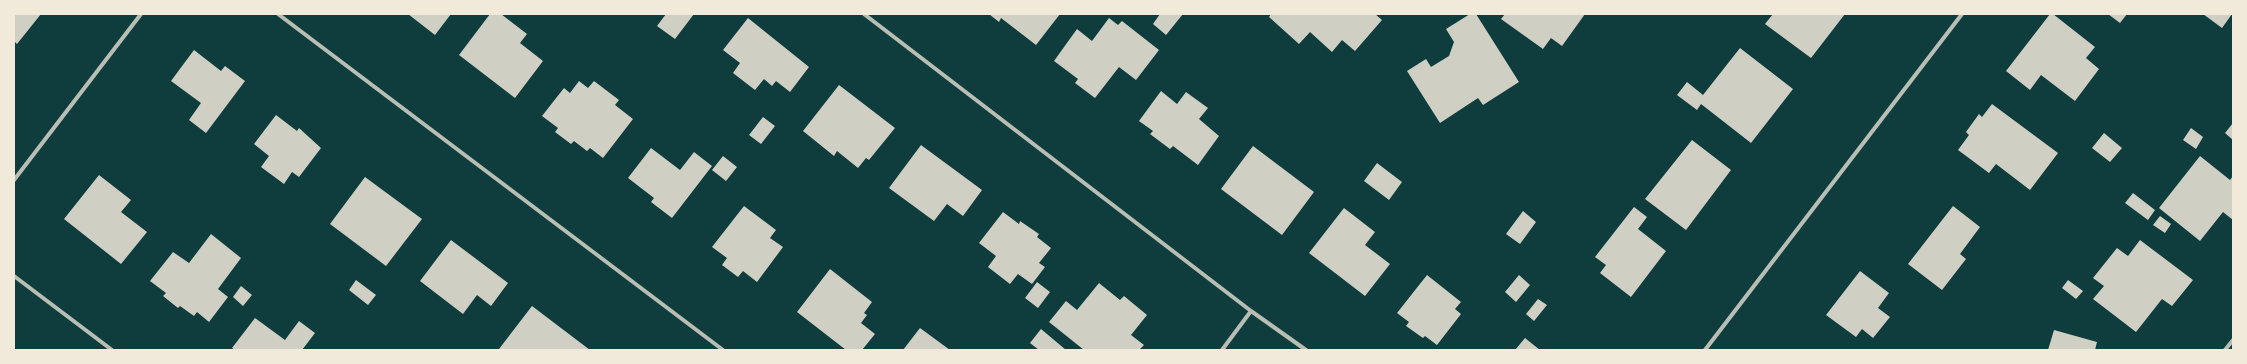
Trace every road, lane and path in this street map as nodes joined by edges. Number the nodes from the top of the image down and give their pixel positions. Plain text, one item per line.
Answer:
1 (141, 14) edge
2 (278, 14) edge
3 (864, 14) edge
4 (1962, 14) edge
5 (14, 180) edge
6 (14, 276) edge
7 (1251, 311) junction
8 (2233, 340) edge
9 (112, 350) edge
10 (723, 350) edge
11 (1222, 350) edge
12 (1306, 350) edge
13 (1705, 350) edge
14 (2225, 350) edge

1 - 5 street
2 - 10 street
3 - 7 street
4 - 13 street
6 - 9 street
7 - 11 street
7 - 12 street
8 - 14 street

